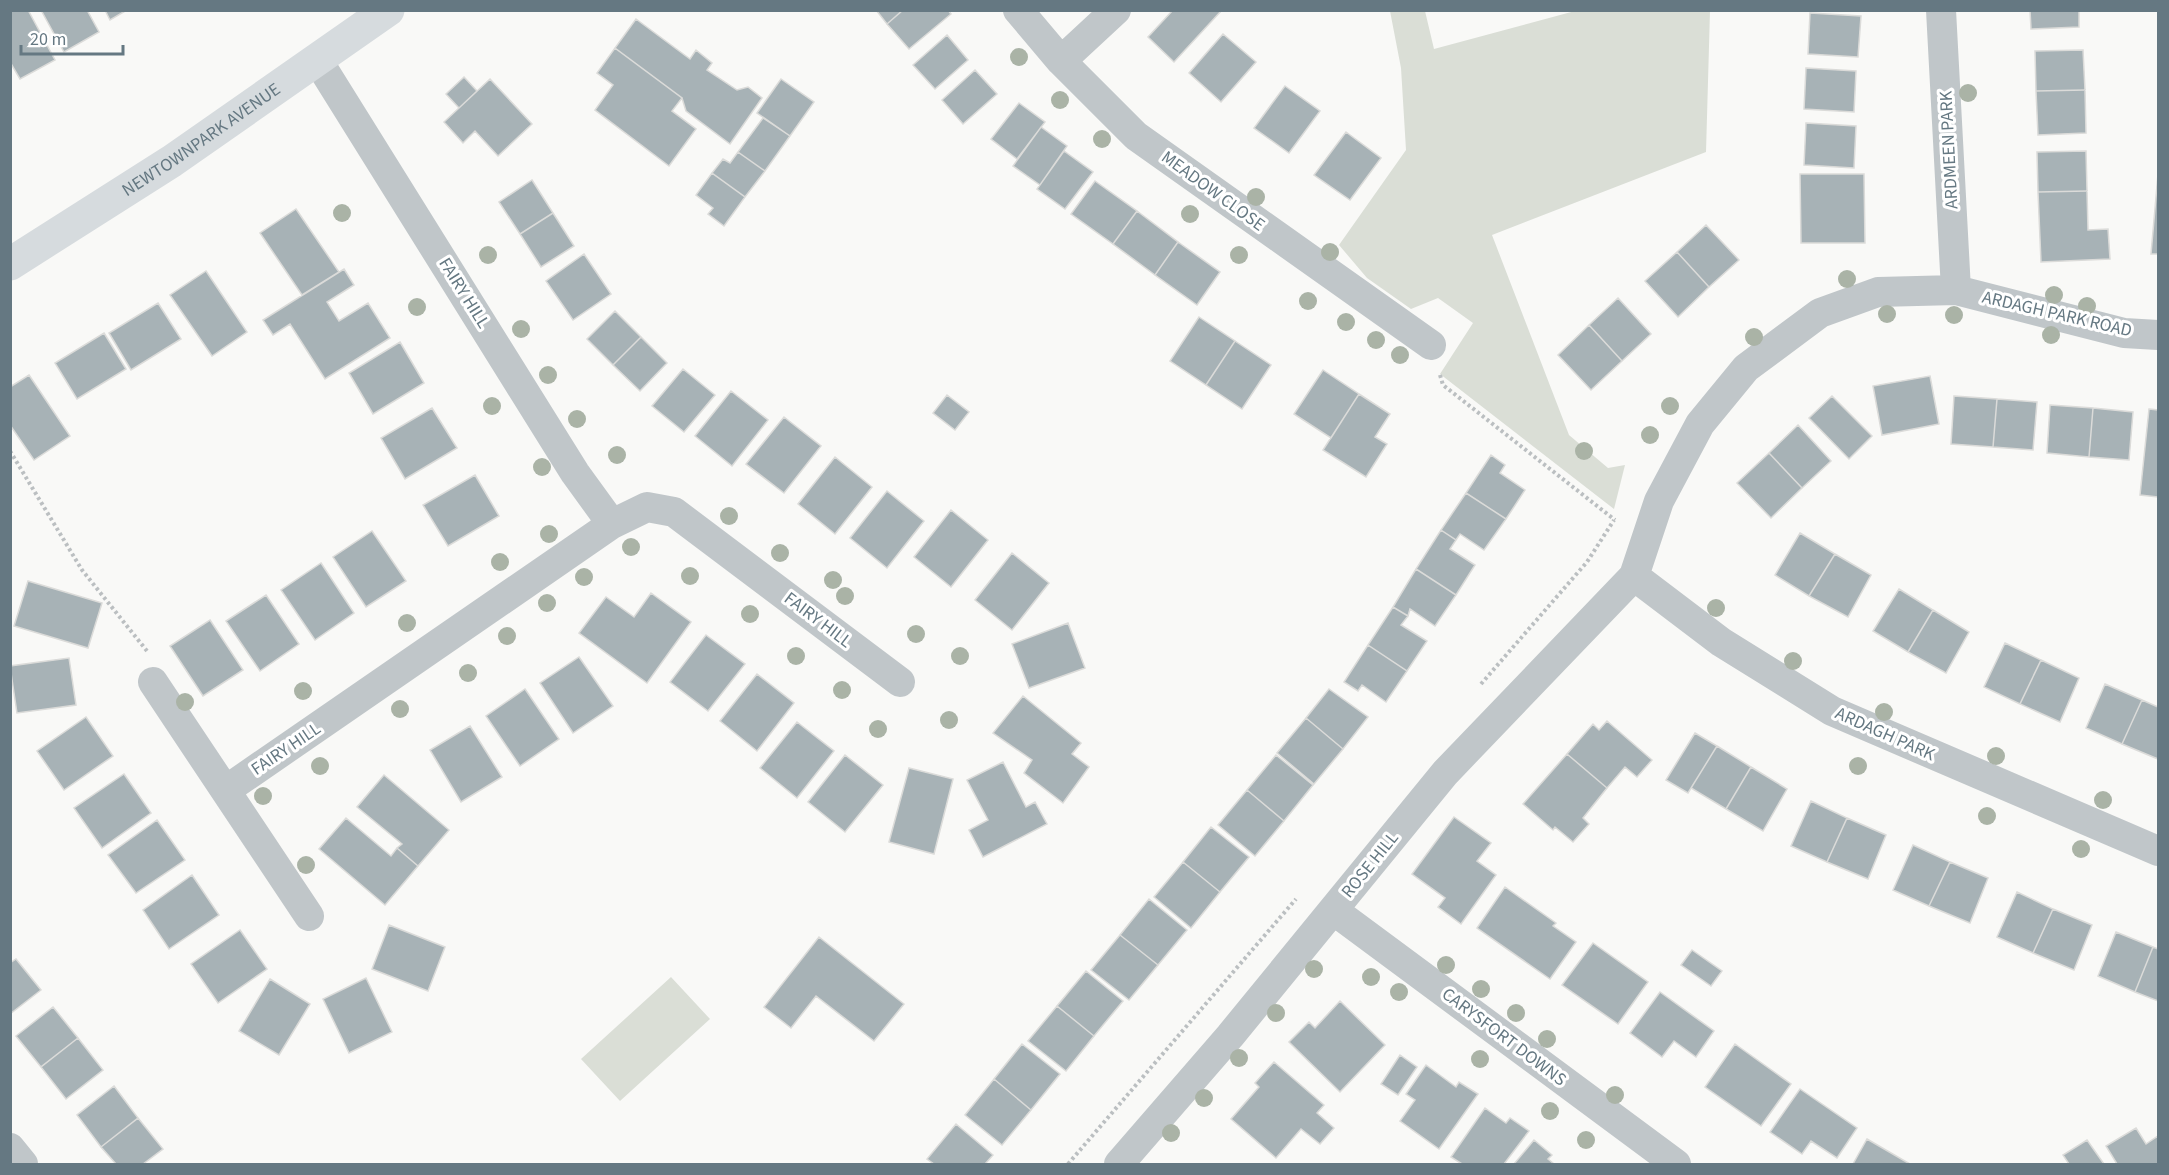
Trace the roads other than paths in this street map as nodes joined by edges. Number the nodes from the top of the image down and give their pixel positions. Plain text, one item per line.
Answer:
1 (388, 10) edge
2 (1018, 10) edge
3 (1116, 10) edge
4 (1941, 10) edge
5 (318, 61) junction
6 (1061, 61) junction
7 (10, 264) edge
8 (1956, 290) junction
9 (2158, 335) edge
10 (1431, 345) road end
11 (612, 524) junction
12 (1634, 576) junction
13 (153, 682) road end
14 (900, 682) dead end
15 (226, 790) junction
16 (2158, 852) edge
17 (1333, 910) junction
18 (309, 916) dead end
19 (10, 1148) edge
20 (1660, 1160) edge
21 (23, 1164) edge
22 (1119, 1164) edge

1 - 5 main road, NEWTOWNPARK AVENUE
2 - 6 street, MEADOW CLOSE
3 - 6 street
4 - 8 street, ARDMEEN PARK
5 - 7 main road, NEWTOWNPARK AVENUE
5 - 11 street, FAIRY HILL
6 - 10 street, MEADOW CLOSE
8 - 9 street, ARDAGH PARK ROAD
8 - 12 street, ARDAGH PARK ROAD
11 - 14 street, FAIRY HILL
11 - 15 street, FAIRY HILL
12 - 16 street, ARDAGH PARK
12 - 17 street, ROSE HILL
13 - 15 street
15 - 18 street
17 - 20 street, CARYSFORT DOWNS
17 - 22 street, ROSE HILL
19 - 21 street

